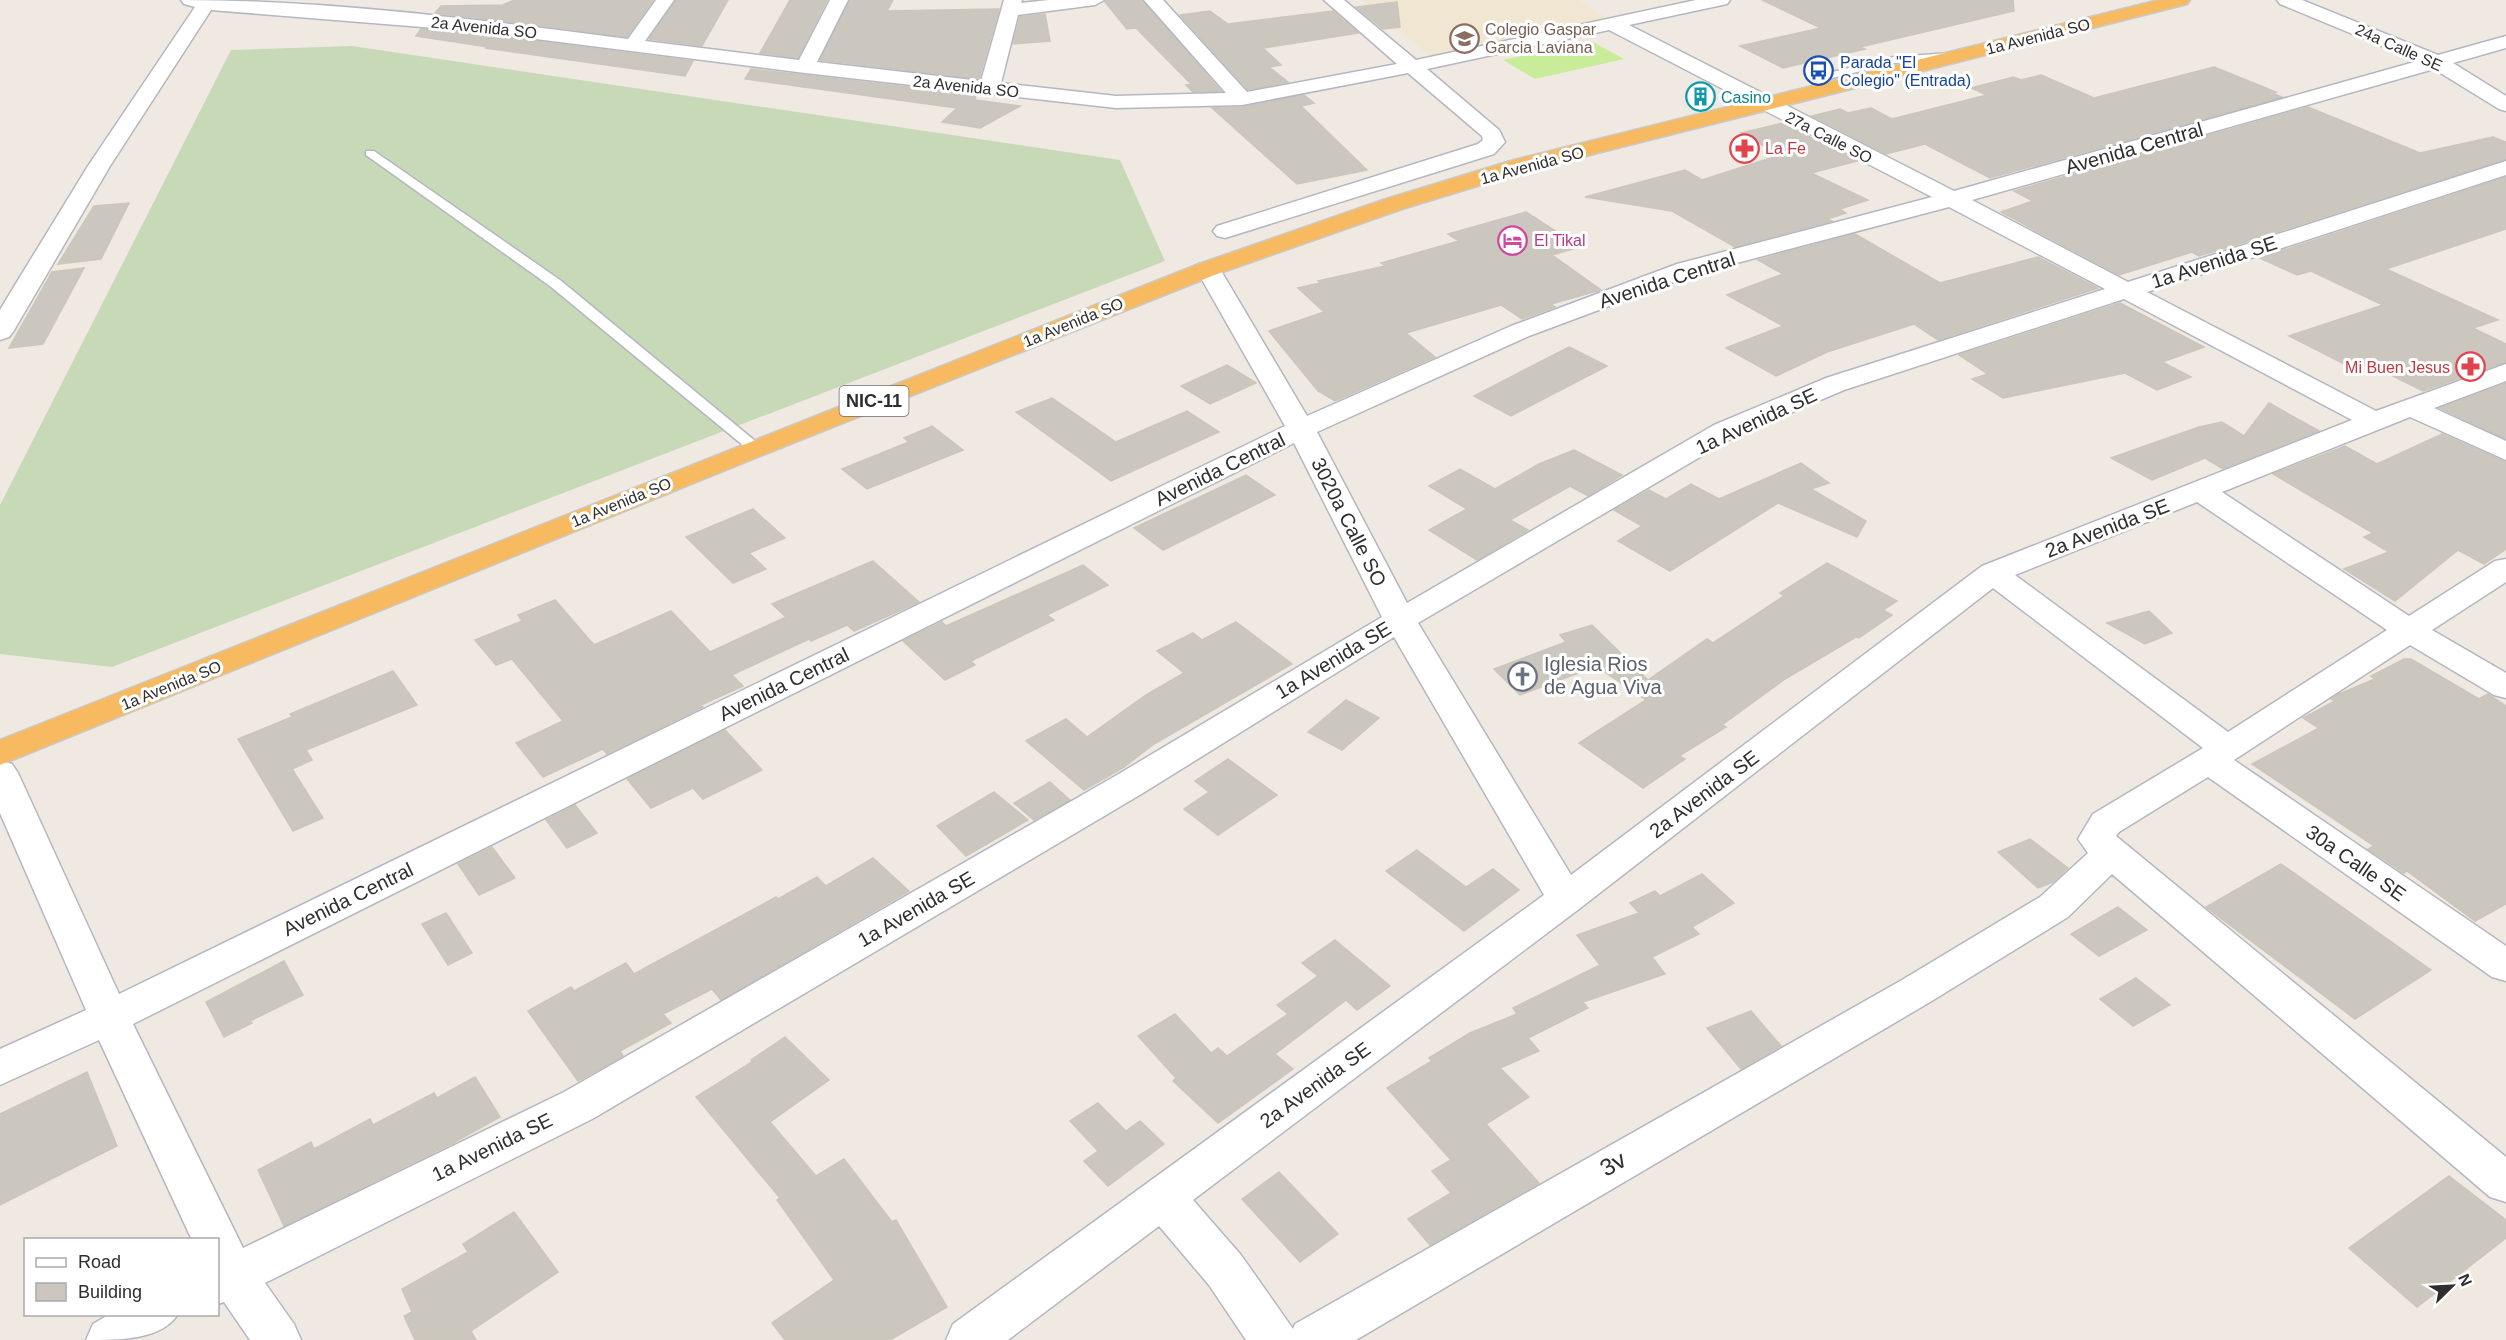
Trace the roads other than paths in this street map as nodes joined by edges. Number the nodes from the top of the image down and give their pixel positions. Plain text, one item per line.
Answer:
1 (665, 0) edge
2 (839, 0) edge
3 (1095, 0) edge
4 (1153, 0) edge
5 (1333, 0) edge
6 (1721, 0) edge
7 (2181, 0) edge
8 (2286, 0) edge
9 (198, 2) edge
10 (1683, 3) edge
11 (310, 5) edge
12 (1012, 5) edge
13 (487, 8) dead end
14 (1610, 23) junction
15 (472, 25) junction
16 (2506, 42) edge
17 (633, 45) junction
18 (2437, 62) junction
19 (1410, 66) junction
20 (805, 67) junction
21 (989, 89) junction
22 (1242, 99) junction
23 (1766, 105) junction
24 (2506, 105) edge
25 (370, 153) dead end
26 (2506, 168) edge
27 (1953, 199) junction
28 (1225, 231) dead end
29 (1208, 269) junction
30 (2127, 290) junction
31 (0, 332) edge
32 (2506, 372) edge
33 (2412, 408) junction
34 (2374, 421) junction
35 (1301, 429) junction
36 (755, 448) junction
37 (2506, 452) edge
38 (2201, 491) junction
39 (2506, 568) edge
40 (1993, 573) junction
41 (1400, 620) junction
42 (2408, 630) junction
43 (2506, 687) edge
44 (0, 753) edge
45 (2217, 754) junction
46 (0, 773) edge
47 (2111, 853) junction
48 (1566, 899) junction
49 (2506, 966) edge
50 (109, 1017) junction
51 (0, 1068) edge
52 (2506, 1183) edge
53 (1162, 1197) junction
54 (210, 1238) edge
55 (221, 1261) edge
56 (151, 1316) edge
57 (110, 1340) edge
58 (278, 1340) edge
59 (970, 1340) edge
60 (1274, 1340) edge
61 (1312, 1340) edge

1 - 17 street
2 - 20 street
3 - 12 street
4 - 22 street
5 - 19 street
6 - 10 street, 2a Avenida SO
7 - 23 highway, 1a Avenida SO / NIC-11
8 - 18 street, 24a Calle SE
9 - 11 street, 2a Avenida SO
9 - 31 street
10 - 14 street, 2a Avenida SO
11 - 15 street, 2a Avenida SO
12 - 21 street
13 - 15 street
14 - 19 street, 2a Avenida SO
14 - 23 street, 27a Calle SO
15 - 17 street, 2a Avenida SO
16 - 18 street, Avenida Central
17 - 20 street, 2a Avenida SO
18 - 24 street, 24a Calle SE
18 - 27 street, Avenida Central
19 - 22 street, 2a Avenida SO
19 - 28 street
20 - 21 street, 2a Avenida SO
21 - 22 street, 2a Avenida SO
23 - 27 street, 27a Calle SO
23 - 29 highway, 1a Avenida SO / NIC-11
25 - 36 lane
26 - 30 street, 1a Avenida SE
27 - 30 street, 27a Calle SO
27 - 35 street, Avenida Central
29 - 35 street, 3020a Calle SO
29 - 36 highway, 1a Avenida SO / NIC-11
30 - 34 street, 27a Calle SO
30 - 41 street, 1a Avenida SE
32 - 33 street, 2a Avenida SE
33 - 34 street, 2a Avenida SE
33 - 37 street
34 - 38 street, 2a Avenida SE
35 - 41 street, 3020a Calle SO
35 - 50 street, Avenida Central
36 - 44 highway, 1a Avenida SO / NIC-11
38 - 40 street, 2a Avenida SE
38 - 42 street
39 - 42 street
40 - 45 street, 30a Calle SE
40 - 48 street, 2a Avenida SE
41 - 48 street, 3020a Calle SO
41 - 55 street, 1a Avenida SE
42 - 43 street
42 - 45 street
45 - 47 street
45 - 49 street, 30a Calle SE
46 - 50 street
47 - 52 street
47 - 61 street, 3v
48 - 53 street, 2a Avenida SE
50 - 51 street, Avenida Central
50 - 54 street
53 - 59 street, 2a Avenida SE
53 - 60 street
55 - 58 street
56 - 57 street

